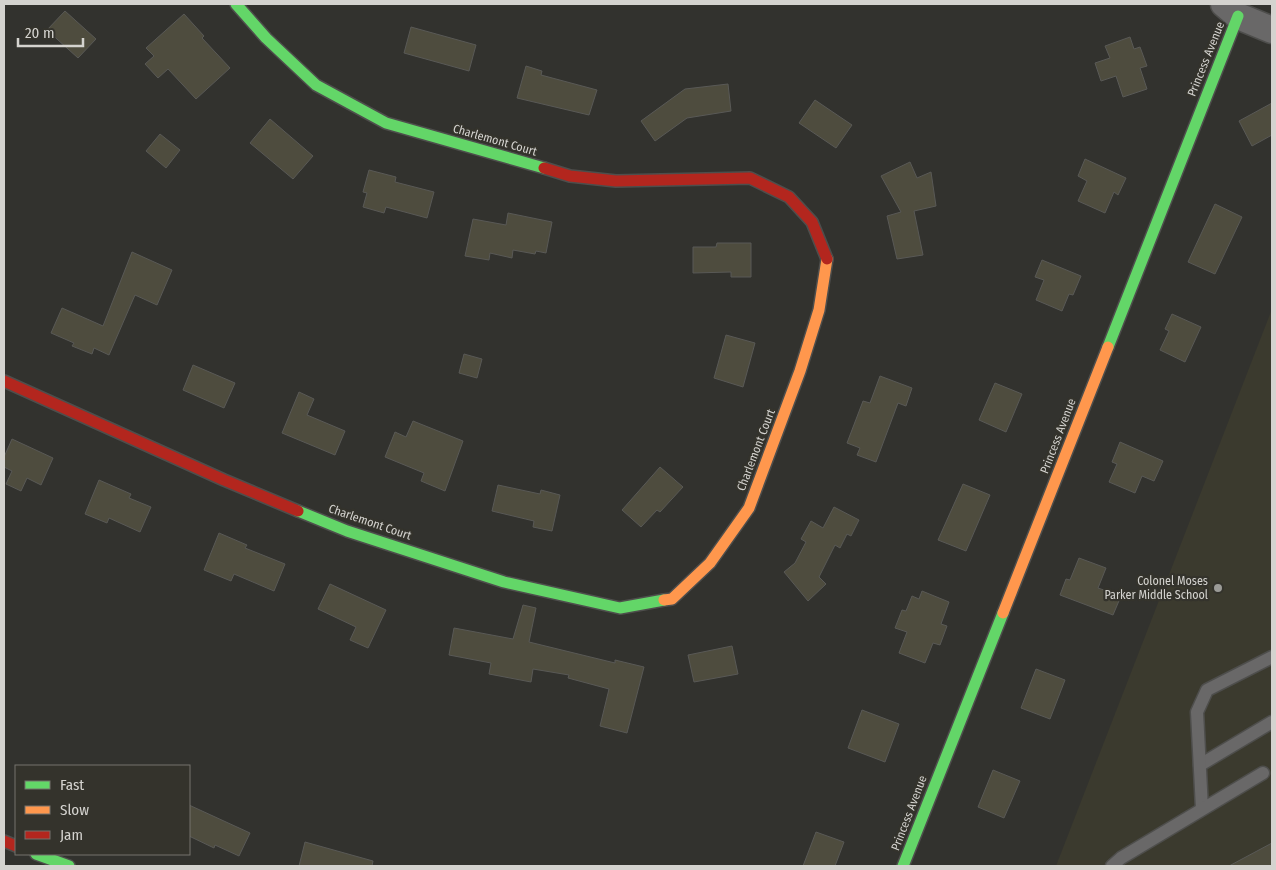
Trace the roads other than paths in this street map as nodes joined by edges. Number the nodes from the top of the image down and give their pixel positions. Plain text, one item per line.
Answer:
1 (236, 4) edge
2 (1231, 10) edge
3 (1272, 30) edge
4 (4, 382) edge
5 (1272, 658) edge
6 (1272, 722) edge
7 (1200, 765) junction
8 (1263, 773) dead end
9 (1202, 810) junction
10 (39, 855) edge
11 (69, 866) edge
12 (903, 866) edge
13 (1112, 866) edge

1 - 4 street, Charlemont Court
2 - 3 street
2 - 12 street, Princess Avenue
5 - 7 lane
6 - 7 lane
7 - 9 lane
8 - 9 lane
9 - 13 lane
10 - 11 street

